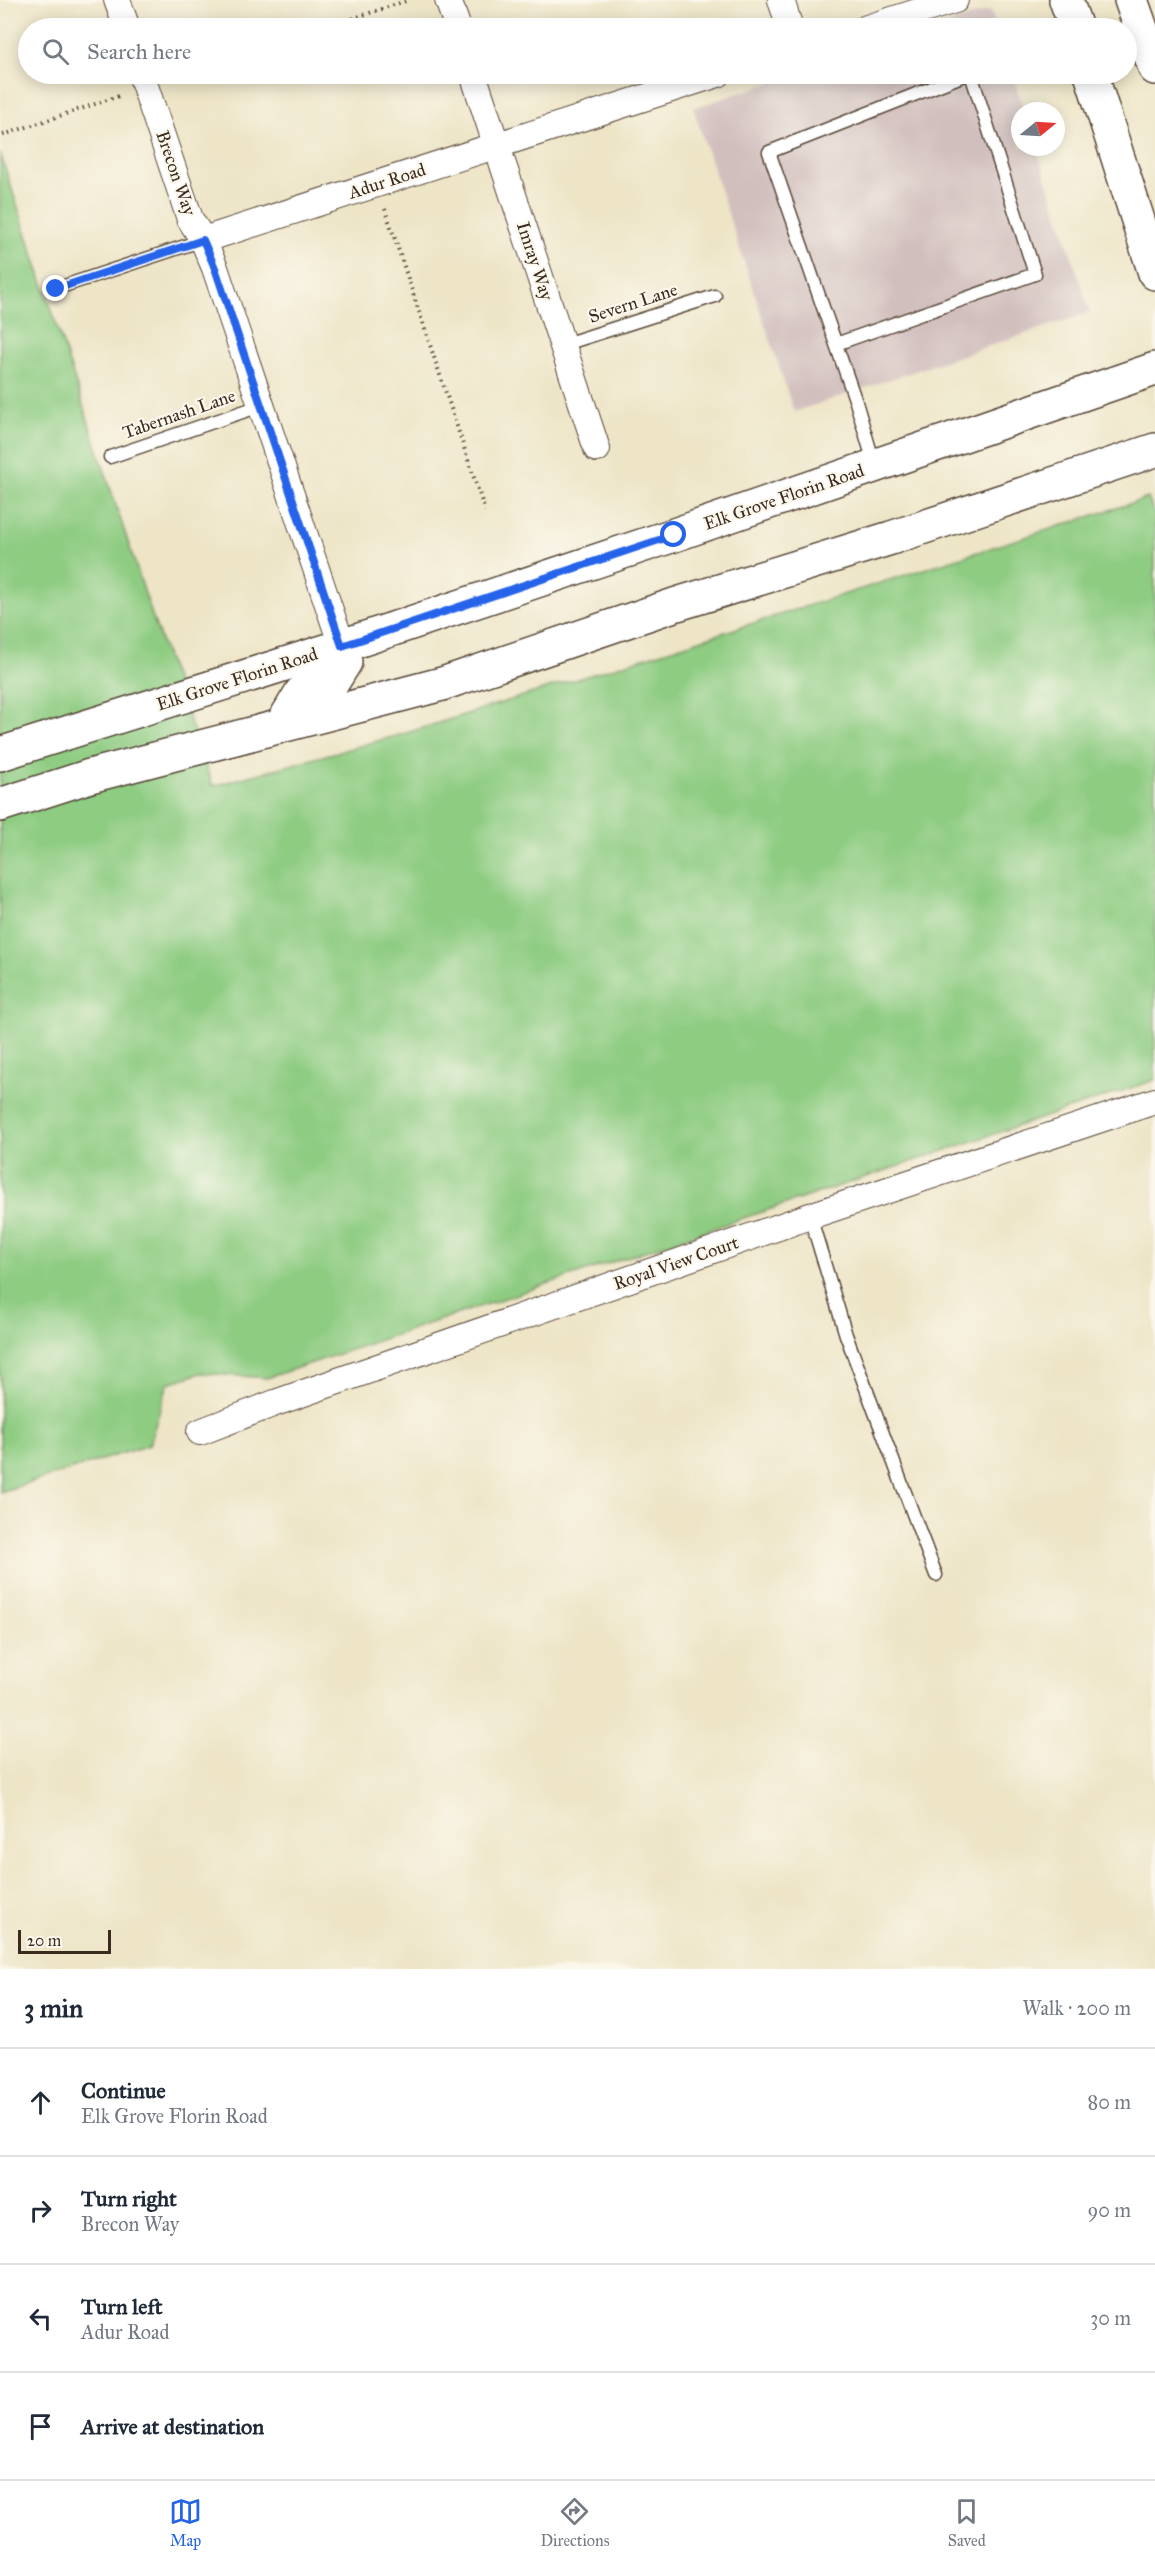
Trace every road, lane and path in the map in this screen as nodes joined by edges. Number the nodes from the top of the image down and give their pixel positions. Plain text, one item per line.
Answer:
1 (117, 0) edge
2 (410, 0) edge
3 (448, 0) edge
4 (781, 0) edge
5 (955, 0) edge
6 (1066, 0) edge
7 (1131, 0) edge
8 (123, 18) edge
9 (355, 18) edge
10 (454, 18) edge
11 (787, 18) edge
12 (898, 18) edge
13 (1072, 18) edge
14 (1155, 68) edge
15 (134, 84) edge
16 (145, 84) edge
17 (476, 84) edge
18 (687, 84) edge
19 (942, 84) edge
20 (974, 84) edge
21 (1094, 84) edge
22 (3, 135) dead end
23 (497, 146) junction
24 (377, 184) junction
25 (203, 240) junction
26 (1155, 273) edge
27 (56, 289) dead end
28 (715, 296) dead end
29 (836, 344) junction
30 (562, 345) junction
31 (1155, 369) edge
32 (260, 406) junction
33 (597, 449) dead end
34 (1155, 450) edge
35 (110, 457) dead end
36 (874, 465) junction
37 (485, 511) dead end
38 (342, 646) junction
39 (280, 726) junction
40 (0, 754) edge
41 (0, 805) edge
42 (1155, 1101) edge
43 (810, 1216) junction
44 (200, 1432) dead end
45 (936, 1575) dead end

1 - 8 street
2 - 9 path
3 - 10 street
4 - 11 street
5 - 12 street
6 - 13 main road
7 - 14 main road
15 - 22 path
16 - 25 street, Brecon Way
17 - 23 street, Imray Way
18 - 23 street, Adur Road
19 - 29 lane
20 - 29 lane
21 - 26 main road
23 - 24 street, Adur Road
23 - 30 street, Imray Way
24 - 25 street, Adur Road
24 - 37 path
25 - 27 lane, Adur Road
25 - 32 street, Brecon Way
28 - 30 lane, Severn Lane
29 - 36 lane
30 - 33 street, Imray Way
31 - 36 main road, Elk Grove Florin Road
32 - 35 lane, Tabernash Lane
32 - 38 street, Brecon Way
34 - 39 main road
36 - 38 main road, Elk Grove Florin Road
38 - 39 main road
38 - 40 main road, Elk Grove Florin Road
39 - 41 main road
42 - 43 street, Royal View Court
43 - 44 street, Royal View Court
43 - 45 lane

